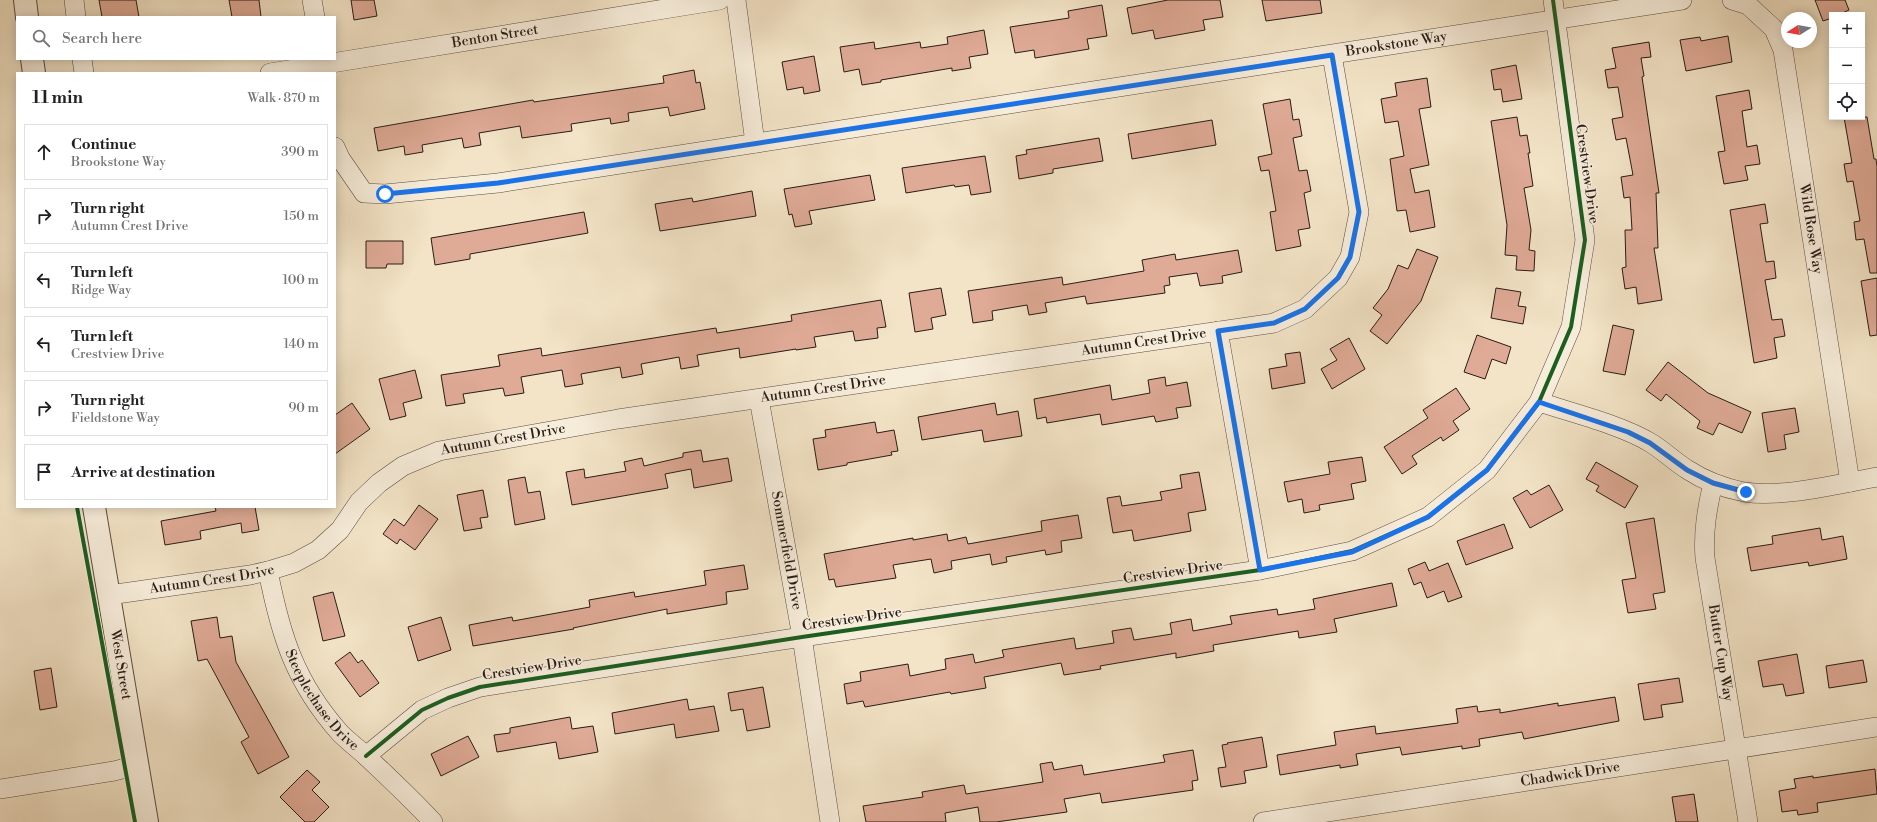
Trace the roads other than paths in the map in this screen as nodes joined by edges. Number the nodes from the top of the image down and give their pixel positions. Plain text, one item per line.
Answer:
1 (25, 0) edge
2 (74, 0) edge
3 (312, 0) edge
4 (720, 0) edge
5 (736, 0) edge
6 (1553, 0) edge
7 (1682, 0) edge
8 (1732, 0) edge
9 (28, 16) edge
10 (76, 16) edge
11 (315, 16) edge
12 (1556, 20) junction
13 (1332, 55) junction
14 (32, 60) edge
15 (82, 60) edge
16 (321, 66) edge
17 (34, 72) edge
18 (84, 72) edge
19 (277, 72) edge
20 (755, 143) junction
21 (336, 149) edge
22 (1218, 331) junction
23 (759, 399) junction
24 (1539, 402) junction
25 (1877, 477) edge
26 (1850, 482) junction
27 (1713, 483) junction
28 (94, 508) edge
29 (1260, 570) junction
30 (268, 571) junction
31 (109, 595) junction
32 (802, 637) junction
33 (1877, 727) edge
34 (1736, 749) junction
35 (366, 756) junction
36 (138, 765) junction
37 (0, 789) edge
38 (147, 822) edge
39 (433, 822) edge
40 (830, 822) edge
41 (1263, 822) edge
42 (1748, 822) edge

1 - 9 street
2 - 10 street
3 - 11 street
4 - 16 street, Benton Street
5 - 20 street
6 - 12 street, Crestview Drive
7 - 12 street
8 - 26 street, Wild Rose Way
12 - 13 street, Brookstone Way
12 - 24 street, Crestview Drive
13 - 20 street, Brookstone Way
13 - 22 street, Autumn Crest Drive
14 - 17 street
15 - 18 street
16 - 19 street, Benton Street
20 - 21 street, Brookstone Way
22 - 23 street, Autumn Crest Drive
22 - 29 street
23 - 30 street, Autumn Crest Drive
23 - 32 street, Sommerfield Drive
24 - 27 street
24 - 29 street, Crestview Drive
25 - 26 street
26 - 27 street
27 - 34 street, Butter Cup Way
28 - 31 street, West Street
29 - 32 street, Crestview Drive
30 - 31 street, Autumn Crest Drive
30 - 35 street, Steeplechase Drive
31 - 36 street, West Street
32 - 35 street, Crestview Drive
32 - 40 street, Sommerfield Drive
33 - 34 street, Chadwick Drive
34 - 41 street, Chadwick Drive
34 - 42 street, Butter Cup Way
35 - 39 street, Steeplechase Drive
36 - 37 street
36 - 38 street, West Street

